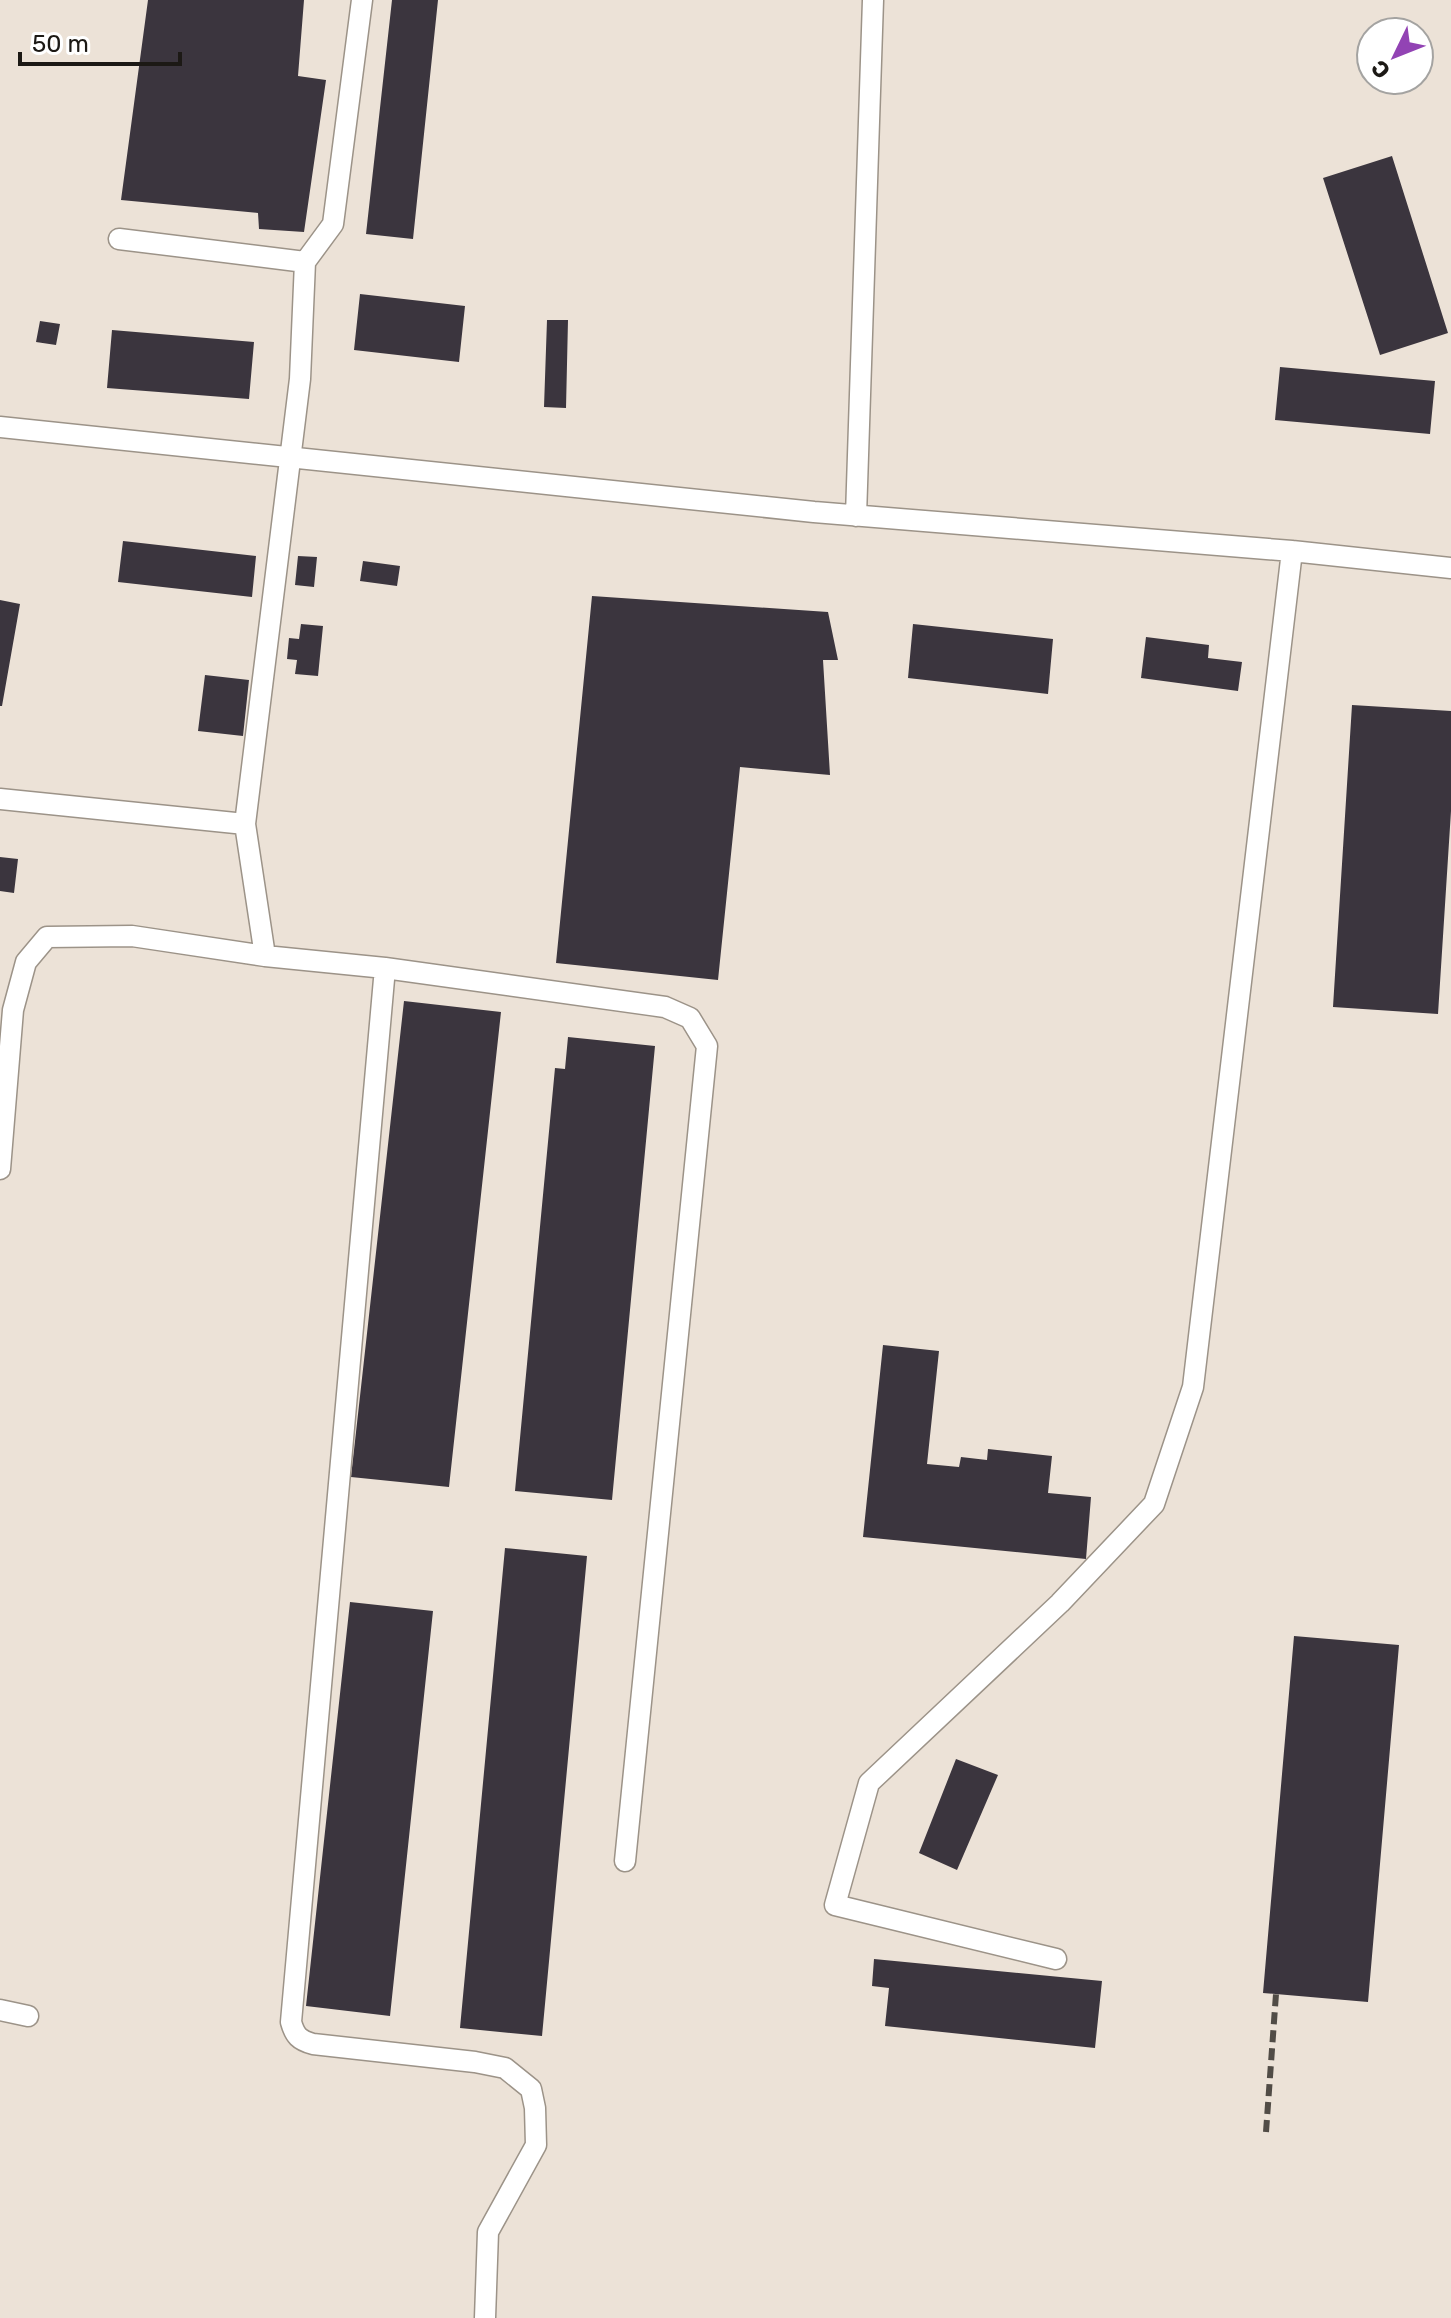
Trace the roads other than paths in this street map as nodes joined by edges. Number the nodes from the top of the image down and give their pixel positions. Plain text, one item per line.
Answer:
1 (362, 0) edge
2 (873, 0) edge
3 (119, 239) dead end
4 (305, 262) junction
5 (0, 427) edge
6 (291, 457) junction
7 (856, 516) junction
8 (1292, 551) junction
9 (1451, 568) edge
10 (0, 799) edge
11 (245, 824) junction
12 (265, 956) junction
13 (385, 968) junction
14 (0, 1169) edge
15 (625, 1861) dead end
16 (1056, 1959) dead end
17 (0, 2010) edge
18 (28, 2016) dead end
19 (485, 2318) edge

1 - 4 street
2 - 7 street
3 - 4 street
4 - 6 street
5 - 6 street
6 - 7 street
6 - 11 street
7 - 8 street
8 - 9 street
8 - 16 street
10 - 11 street
11 - 12 street
12 - 13 street
12 - 14 street
13 - 15 street
13 - 19 street
17 - 18 street

